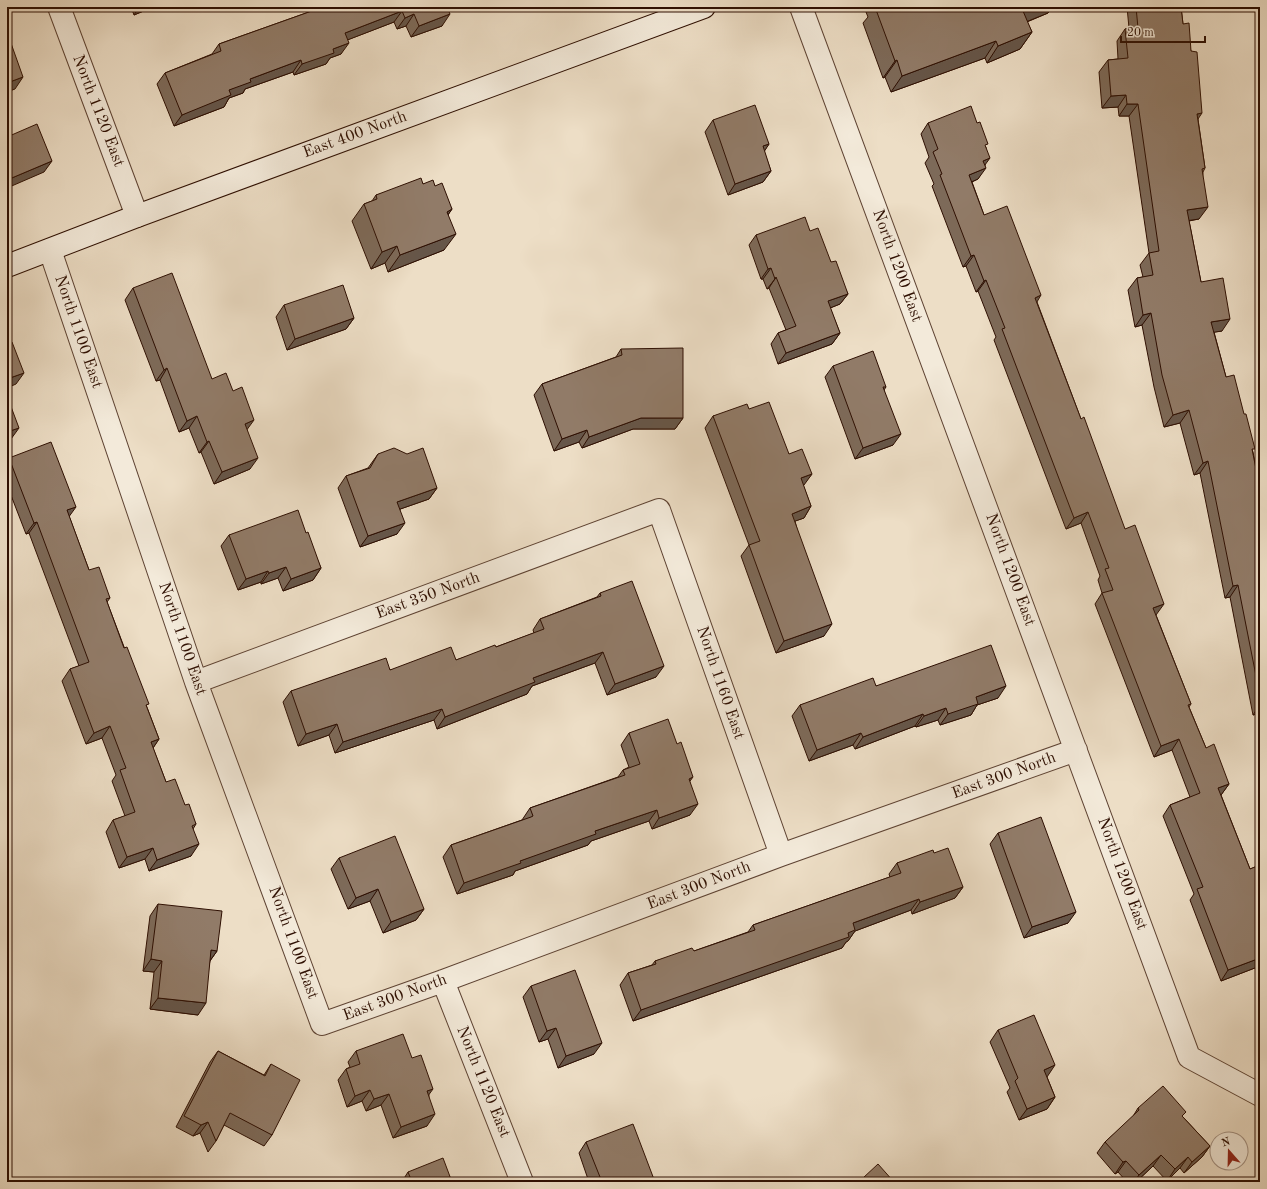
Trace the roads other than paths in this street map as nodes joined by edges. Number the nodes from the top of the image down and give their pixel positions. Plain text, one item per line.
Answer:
1 (58, 7) edge
2 (704, 7) edge
3 (801, 7) edge
4 (137, 216) junction
5 (50, 250) junction
6 (7, 266) edge
7 (660, 510) joint
8 (196, 682) junction
9 (1076, 750) junction
10 (781, 855) junction
11 (443, 981) junction
12 (322, 1024) joint
13 (1260, 1095) edge
14 (522, 1182) edge

1 - 4 street, North 1120 East
2 - 4 street, East 400 North
3 - 9 street, North 1200 East
4 - 5 street, East 400 North
5 - 6 street, East 400 North
5 - 8 street, North 1100 East
7 - 8 street, East 350 North
7 - 10 street, North 1160 East
8 - 12 street, North 1100 East
9 - 10 street, East 300 North
9 - 13 street, North 1200 East
10 - 11 street, East 300 North
11 - 12 street, East 300 North
11 - 14 street, North 1120 East

